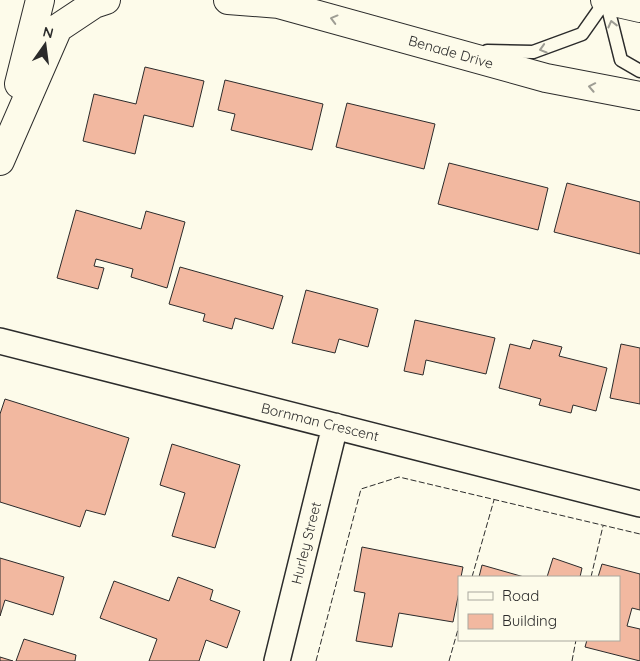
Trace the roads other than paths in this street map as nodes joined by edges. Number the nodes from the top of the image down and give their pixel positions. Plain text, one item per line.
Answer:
1 (40, 0) edge
2 (106, 0) edge
3 (228, 0) edge
4 (606, 0) edge
5 (272, 2) edge
6 (640, 8) edge
7 (371, 29) junction
8 (640, 70) edge
9 (640, 96) edge
10 (0, 162) edge
11 (0, 340) edge
12 (335, 426) junction
13 (640, 504) edge
14 (276, 661) edge

1 - 10 street
2 - 10 street
3 - 5 street, Benade Drive
4 - 6 street
4 -> 7 lane
8 -> 4 lane
7 -> 5 street, Benade Drive
9 -> 7 street, Benade Drive
11 - 12 street, Bornman Crescent
12 - 13 street, Bornman Crescent
12 - 14 street, Hurley Street

